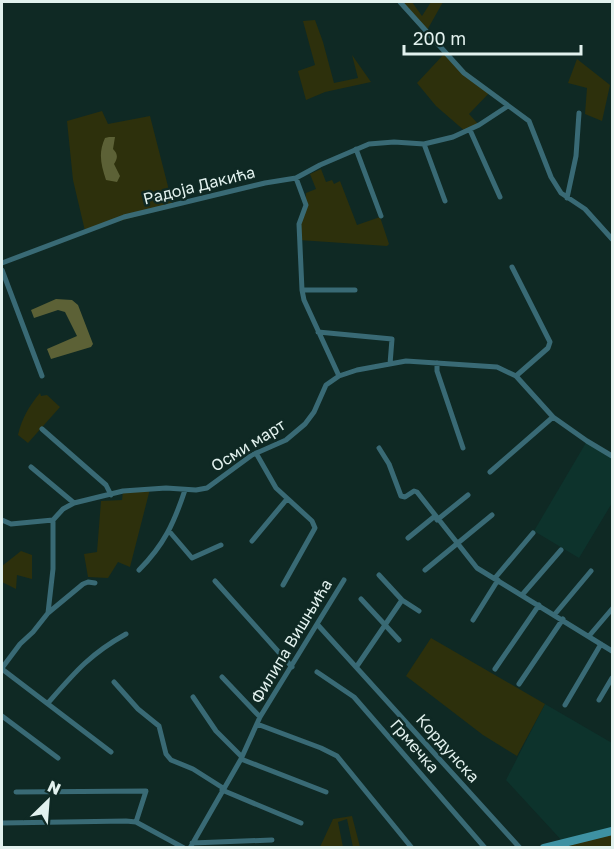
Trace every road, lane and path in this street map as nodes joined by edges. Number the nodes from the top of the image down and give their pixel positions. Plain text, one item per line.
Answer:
1 (400, 2) edge
2 (508, 106) junction
3 (579, 113) dead end
4 (470, 130) junction
5 (424, 144) junction
6 (356, 149) junction
7 (296, 178) junction
8 (501, 196) dead end
9 (567, 198) junction
10 (445, 201) dead end
11 (381, 216) dead end
12 (612, 238) edge
13 (2, 262) edge
14 (512, 267) dead end
15 (2, 270) edge
16 (302, 290) junction
17 (355, 290) dead end
18 (318, 332) junction
19 (437, 363) junction
20 (390, 364) junction
21 (42, 376) dead end
22 (339, 376) junction
23 (516, 376) junction
24 (553, 417) junction
25 (42, 429) dead end
26 (379, 448) dead end
27 (463, 448) dead end
28 (256, 453) junction
29 (612, 456) edge
30 (31, 467) dead end
31 (490, 472) dead end
32 (185, 490) junction
33 (111, 495) junction
34 (468, 495) dead end
35 (287, 499) junction
36 (74, 503) junction
37 (492, 515) dead end
38 (436, 518) junction
39 (2, 520) edge
40 (53, 520) junction
41 (169, 531) junction
42 (533, 533) dead end
43 (408, 538) dead end
44 (252, 541) dead end
45 (456, 544) junction
46 (221, 545) dead end
47 (561, 550) dead end
48 (139, 570) dead end
49 (425, 570) dead end
50 (591, 571) dead end
51 (380, 575) dead end
52 (497, 579) junction
53 (344, 580) dead end
54 (215, 581) dead end
55 (95, 583) dead end
56 (283, 585) dead end
57 (522, 595) junction
58 (361, 599) dead end
59 (402, 600) junction
60 (539, 605) junction
61 (612, 609) edge
62 (419, 611) dead end
63 (48, 613) junction
64 (555, 614) junction
65 (473, 620) dead end
66 (562, 620) junction
67 (317, 624) junction
68 (386, 625) junction
69 (126, 634) dead end
70 (589, 636) junction
71 (399, 640) dead end
72 (601, 644) junction
73 (612, 651) edge
74 (357, 666) junction
75 (292, 667) junction
76 (2, 669) edge
77 (495, 669) dead end
78 (317, 672) dead end
79 (222, 677) dead end
80 (612, 678) edge
81 (114, 682) dead end
82 (519, 684) dead end
83 (193, 697) dead end
84 (599, 700) dead end
85 (48, 703) junction
86 (565, 705) dead end
87 (2, 716) edge
88 (260, 717) junction
89 (257, 724) junction
90 (111, 752) dead end
91 (58, 758) dead end
92 (242, 758) junction
93 (222, 789) junction
94 (16, 792) dead end
95 (326, 792) dead end
96 (136, 822) junction
97 (2, 823) edge
98 (301, 823) dead end
99 (612, 831) edge
100 (272, 840) dead end
101 (191, 845) edge
102 (184, 848) edge
103 (412, 848) edge
104 (485, 848) edge
105 (520, 848) edge
106 (544, 848) edge

1 - 2 street
2 - 4 street, Радоја Дакића
2 - 9 street
3 - 9 street
4 - 5 street, Радоја Дакића
4 - 8 street
5 - 6 street, Радоја Дакића
5 - 10 street
6 - 7 street, Радоја Дакића
6 - 11 street
7 - 13 street, Радоја Дакића
7 - 16 street
9 - 12 street
14 - 23 street
15 - 21 street
16 - 17 street
16 - 18 street
18 - 20 street
18 - 22 street
19 - 20 street
19 - 23 street
19 - 27 street
20 - 22 street
22 - 28 street, Осми март
23 - 24 street
24 - 29 street
24 - 31 street
25 - 33 street
26 - 38 street
28 - 32 street, Осми март
28 - 35 street
30 - 36 street
32 - 33 street, Осми март
32 - 41 street
33 - 36 street, Осми март
34 - 38 street
35 - 44 street
35 - 56 street
36 - 40 street, Осми март
37 - 45 street
38 - 43 street
38 - 45 street
39 - 40 street
40 - 63 street
41 - 46 street
41 - 48 street
42 - 52 street
45 - 49 street
45 - 52 street
47 - 57 street
50 - 64 street
51 - 59 street
52 - 57 street
52 - 65 street
53 - 67 street, Филипа Вишњића
54 - 75 street
55 - 63 street
57 - 60 street
58 - 68 street
59 - 62 street
59 - 68 street
60 - 64 street
60 - 77 street
61 - 70 street
63 - 76 street
64 - 66 street
66 - 70 street
66 - 82 street
67 - 74 street, Кордунска
67 - 75 street, Филипа Вишњића
68 - 71 street
68 - 74 street
69 - 85 street
70 - 72 street
72 - 73 street
72 - 86 street
74 - 105 street, Кордунска
75 - 88 street, Филипа Вишњића
76 - 85 street
78 - 104 street, Грмечка
79 - 88 street, Филипа Вишњића
80 - 84 street
81 - 93 street
83 - 92 street
85 - 90 street
87 - 91 street
88 - 89 street, Филипа Вишњића
89 - 92 street, Филипа Вишњића
89 - 103 street
92 - 93 street, Филипа Вишњића
92 - 95 street
93 - 98 street
93 - 101 street, Филипа Вишњића
94 - 96 street
96 - 97 street
96 - 102 street
99 - 106 main road
100 - 101 street, Филипа Вишњића

